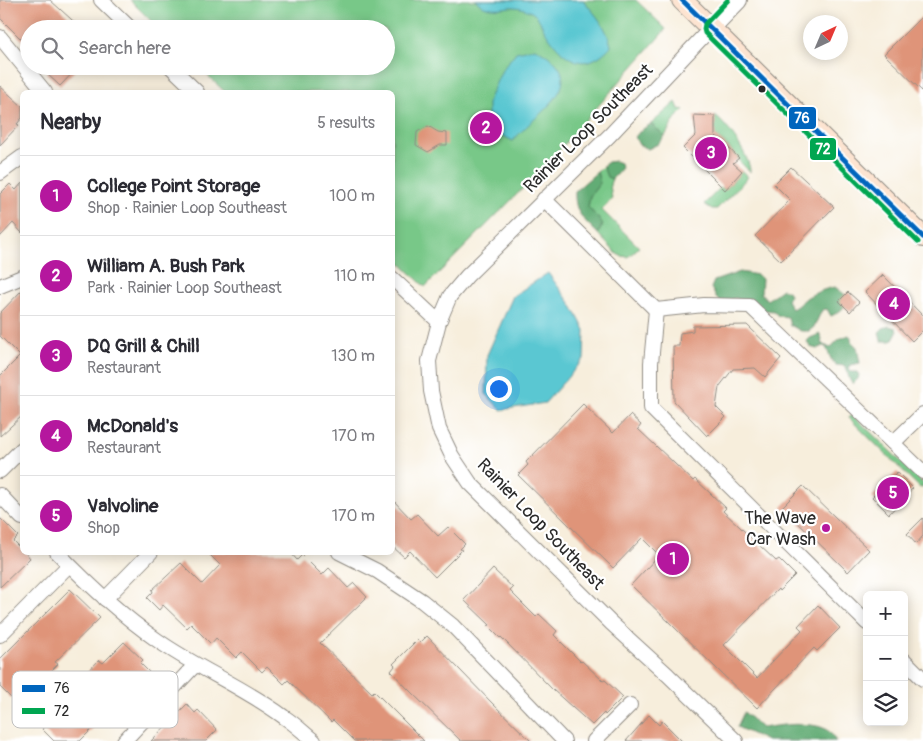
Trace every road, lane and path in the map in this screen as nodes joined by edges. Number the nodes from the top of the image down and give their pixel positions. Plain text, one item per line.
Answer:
1 (101, 0) edge
2 (682, 0) edge
3 (738, 0) edge
4 (122, 20) edge
5 (711, 28) junction
6 (0, 37) edge
7 (20, 61) edge
8 (31, 75) edge
9 (179, 75) edge
10 (43, 90) edge
11 (195, 90) edge
12 (20, 158) edge
13 (0, 173) edge
14 (544, 199) junction
15 (923, 237) edge
16 (20, 278) edge
17 (395, 281) edge
18 (0, 286) edge
19 (656, 310) junction
20 (439, 322) junction
21 (923, 414) edge
22 (893, 443) junction
23 (20, 450) edge
24 (0, 471) edge
25 (923, 472) edge
26 (0, 496) edge
27 (20, 516) edge
28 (60, 555) edge
29 (148, 555) edge
30 (345, 555) edge
31 (69, 565) junction
32 (105, 599) junction
33 (863, 619) edge
34 (0, 635) edge
35 (908, 664) edge
36 (195, 665) junction
37 (923, 679) edge
38 (178, 683) edge
39 (630, 705) dead end
40 (136, 728) edge
41 (124, 741) edge
42 (314, 741) edge
43 (564, 741) edge
44 (594, 741) edge
45 (736, 741) edge

1 - 4 street
2 - 5 main road
3 - 5 street
5 - 14 street, Rainier Loop Southeast
5 - 15 main road
6 - 7 street
8 - 10 street
9 - 11 street
12 - 13 street
14 - 19 street
14 - 20 street, Rainier Loop Southeast
16 - 18 street
17 - 20 street
19 - 22 street
19 - 33 street
20 - 45 street, Rainier Loop Southeast
21 - 22 street
22 - 25 street
23 - 24 street
26 - 27 street
28 - 31 street
29 - 32 street
30 - 43 street
31 - 32 street
31 - 34 street
32 - 36 street
35 - 37 street
36 - 38 street
36 - 42 street
39 - 44 street
40 - 41 street

